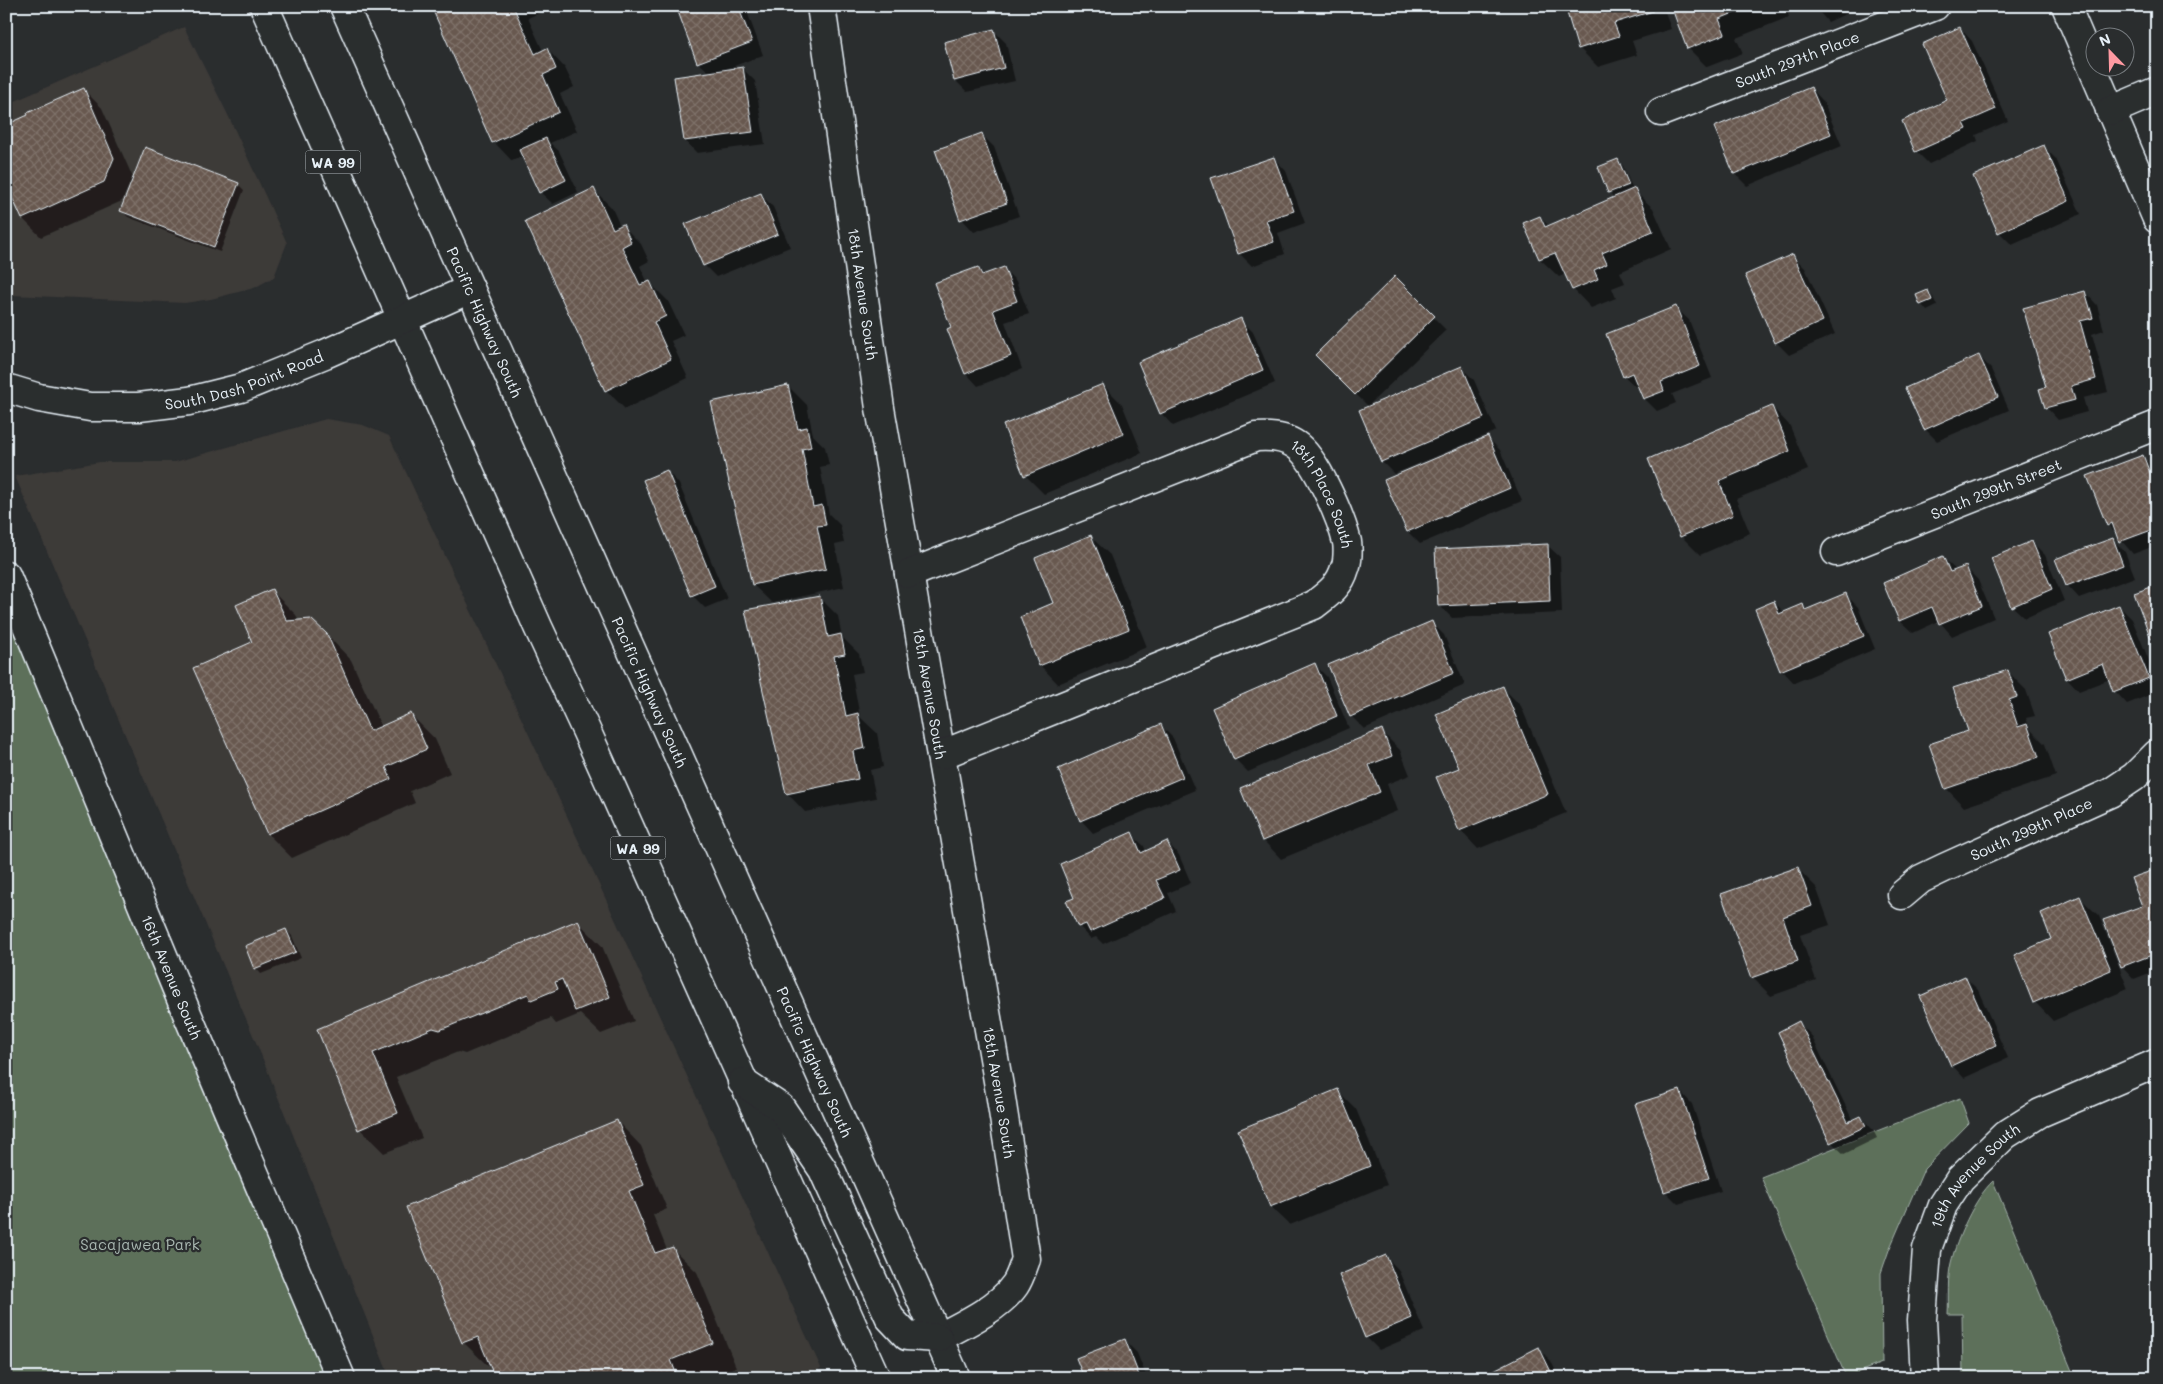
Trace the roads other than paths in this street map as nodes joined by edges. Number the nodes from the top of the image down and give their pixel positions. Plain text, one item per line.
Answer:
1 (264, 6) edge
2 (344, 6) edge
3 (821, 6) edge
4 (1935, 6) edge
5 (2066, 6) edge
6 (2157, 91) edge
7 (2110, 111) junction
8 (1661, 112) dead end
9 (2157, 219) edge
10 (470, 289) junction
11 (402, 319) junction
12 (6, 388) edge
13 (2157, 425) edge
14 (1836, 552) dead end
15 (909, 574) junction
16 (6, 575) edge
17 (2157, 754) edge
18 (941, 755) junction
19 (1902, 895) dead end
20 (2157, 1063) edge
21 (742, 1082) junction
22 (938, 1338) junction
23 (341, 1378) edge
24 (876, 1378) edge
25 (956, 1378) edge
26 (1925, 1378) edge

1 - 11 street, WA 99
2 - 10 street, Pacific Highway South
3 - 15 street, 18th Avenue South
4 - 8 street, South 297th Place
5 - 7 street
6 - 7 street
7 - 9 street
10 - 11 street, South Dash Point Road
10 - 22 street, Pacific Highway South
11 - 12 street, South Dash Point Road
11 - 21 street, WA 99
13 - 14 street, South 299th Street
15 - 18 street, 18th Avenue South
15 - 18 street, 18th Place South
16 - 23 street, 16th Avenue South
17 - 19 street, South 299th Place
18 - 22 street, 18th Avenue South
20 - 26 street, 19th Avenue South
21 - 22 street
21 - 24 street, WA 99
22 - 25 street, Pacific Highway South

